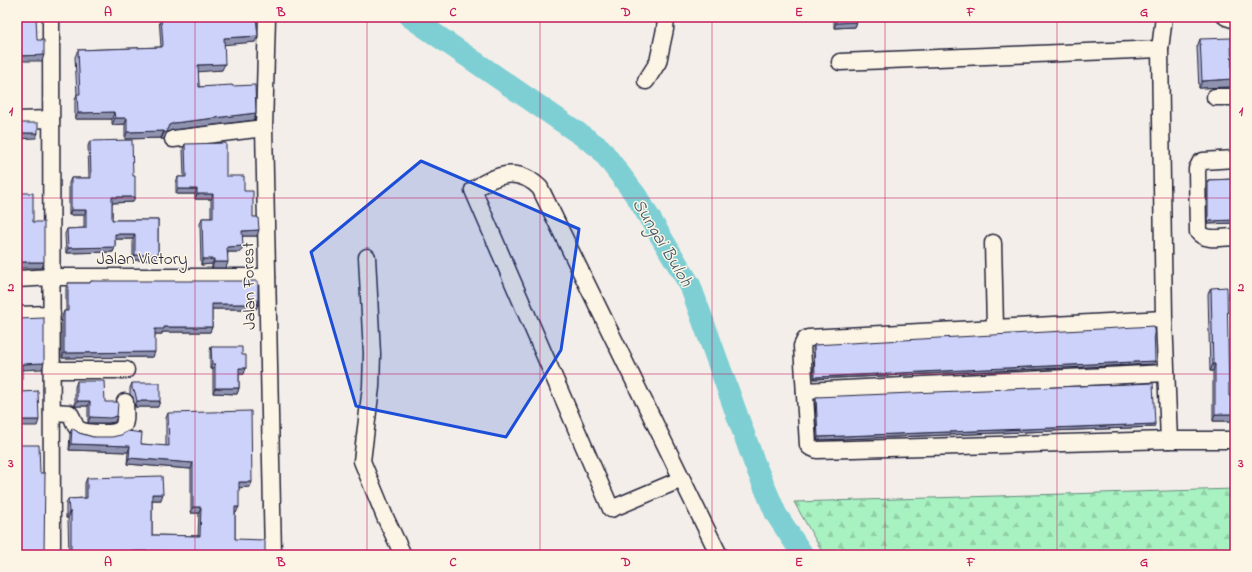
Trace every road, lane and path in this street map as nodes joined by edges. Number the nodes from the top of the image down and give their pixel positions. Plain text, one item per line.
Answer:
1 (51, 17) edge
2 (267, 17) edge
3 (666, 17) edge
4 (1164, 17) edge
5 (1226, 17) edge
6 (1235, 20) edge
7 (1160, 49) junction
8 (840, 62) dead end
9 (646, 81) dead end
10 (1235, 96) edge
11 (1215, 97) dead end
12 (51, 119) junction
13 (17, 120) edge
14 (264, 128) junction
15 (173, 139) dead end
16 (1235, 159) edge
17 (1235, 237) edge
18 (993, 243) dead end
19 (367, 257) dead end
20 (52, 277) junction
21 (267, 277) junction
22 (17, 279) edge
23 (52, 314) junction
24 (17, 315) edge
25 (1164, 319) junction
26 (995, 327) junction
27 (52, 370) junction
28 (126, 370) dead end
29 (1166, 373) junction
30 (805, 391) junction
31 (125, 402) dead end
32 (52, 412) junction
33 (1168, 440) junction
34 (1235, 440) edge
35 (682, 479) junction
36 (52, 555) edge
37 (273, 555) edge
38 (403, 555) edge
39 (719, 555) edge

1 - 12 street
2 - 14 street, Jalan Forest
3 - 9 street
4 - 7 street
5 - 6 street
7 - 8 street
7 - 25 street
10 - 11 street
12 - 13 street
12 - 20 street
14 - 15 street
14 - 21 street, Jalan Forest
16 - 17 street
18 - 26 street
19 - 38 street
20 - 21 street, Jalan Victory
20 - 22 street, Jalan Victory
20 - 23 street
21 - 37 street, Jalan Forest
23 - 24 street
23 - 27 street
25 - 26 street
25 - 29 street
26 - 30 street
27 - 28 street
27 - 32 street
29 - 30 street
29 - 33 street
30 - 33 street
31 - 32 street
32 - 36 street
33 - 34 street
35 - 35 street
35 - 39 street

